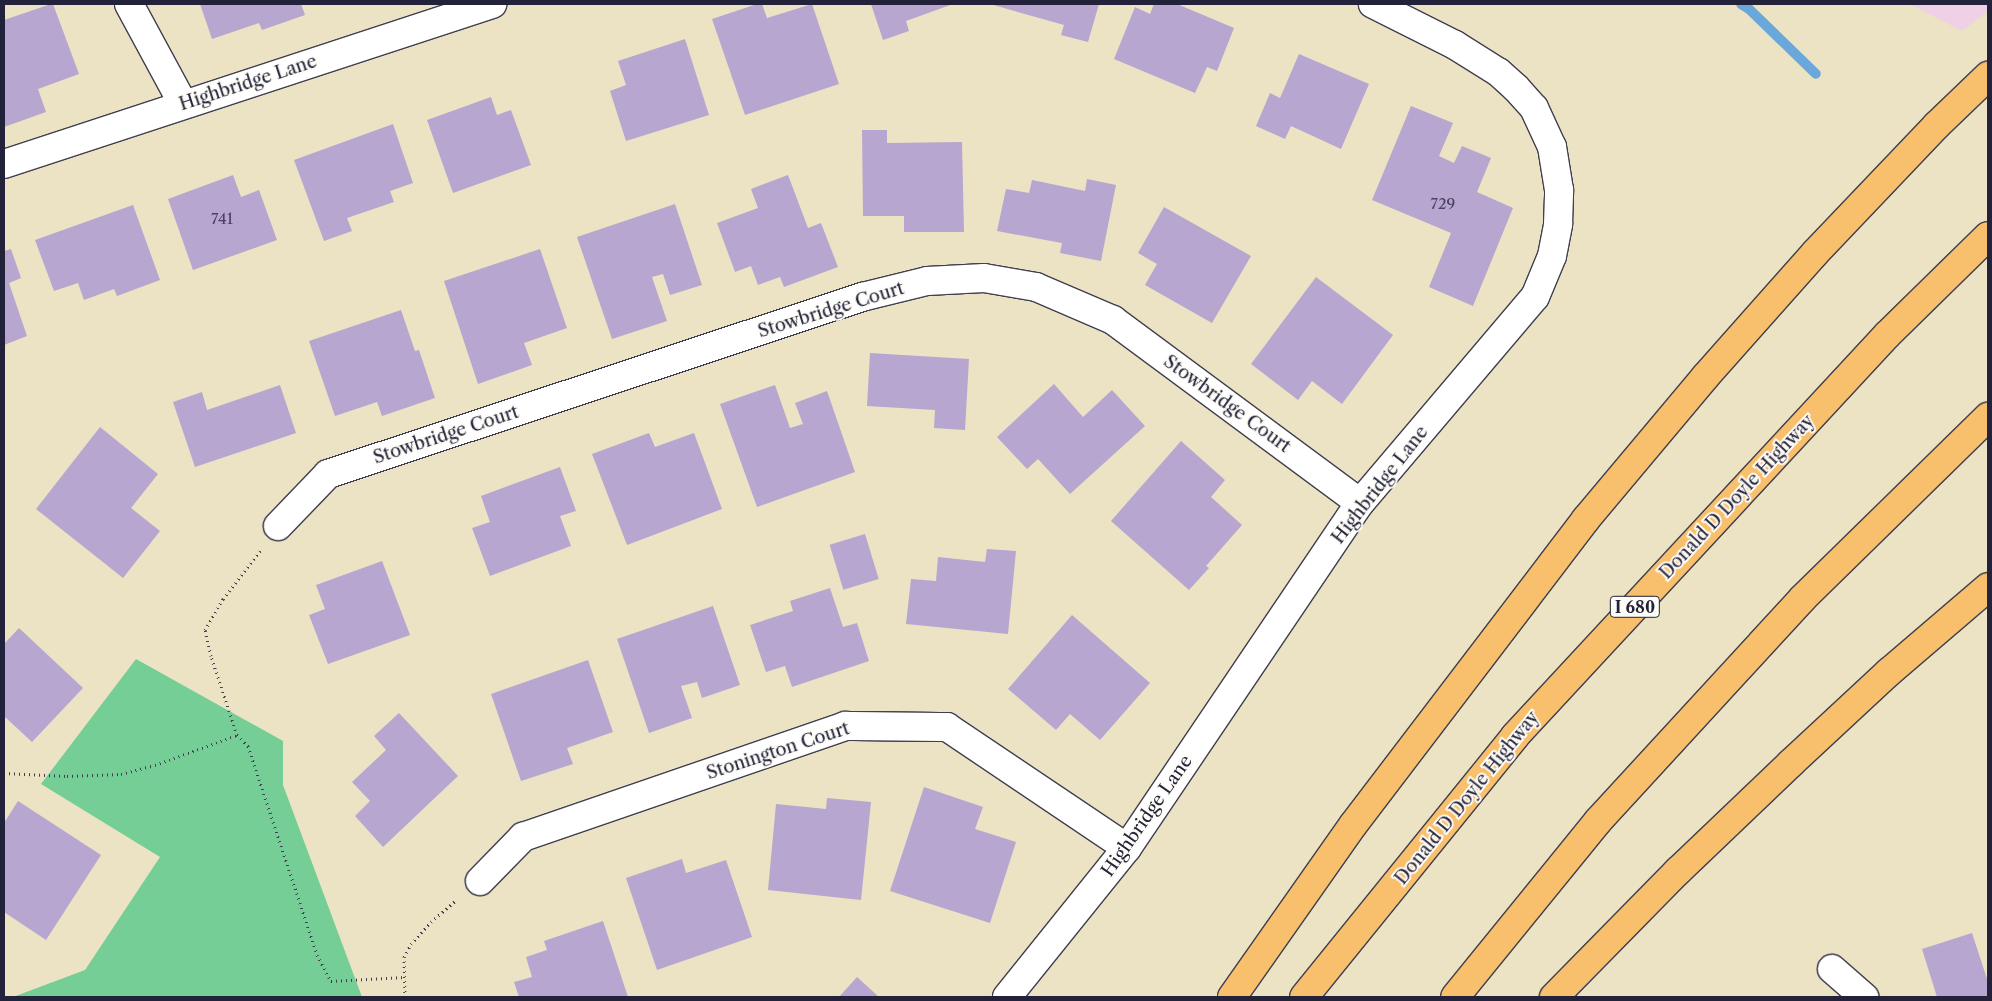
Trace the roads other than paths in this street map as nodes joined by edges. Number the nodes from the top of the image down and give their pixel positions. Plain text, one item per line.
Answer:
1 (129, 4) edge
2 (492, 4) edge
3 (1373, 4) edge
4 (1988, 76) edge
5 (183, 104) junction
6 (4, 164) edge
7 (1988, 236) edge
8 (1988, 416) edge
9 (1360, 503) junction
10 (278, 526) road end
11 (1988, 587) edge
12 (1127, 848) junction
13 (480, 881) road end
14 (1832, 969) dead end
15 (1007, 997) edge
16 (1232, 997) edge
17 (1304, 997) edge
18 (1455, 997) edge
19 (1554, 997) edge
20 (1864, 997) edge

1 - 5 street
2 - 5 street, Highbridge Lane
3 - 9 street, Highbridge Lane
4 - 16 highway
5 - 6 street, Highbridge Lane
7 - 17 highway, Donald D Doyle Highway / I 680
8 - 18 highway
9 - 10 street, Stowbridge Court
9 - 12 street, Highbridge Lane
11 - 19 highway
12 - 13 street, Stonington Court
12 - 15 street, Highbridge Lane
14 - 20 street

